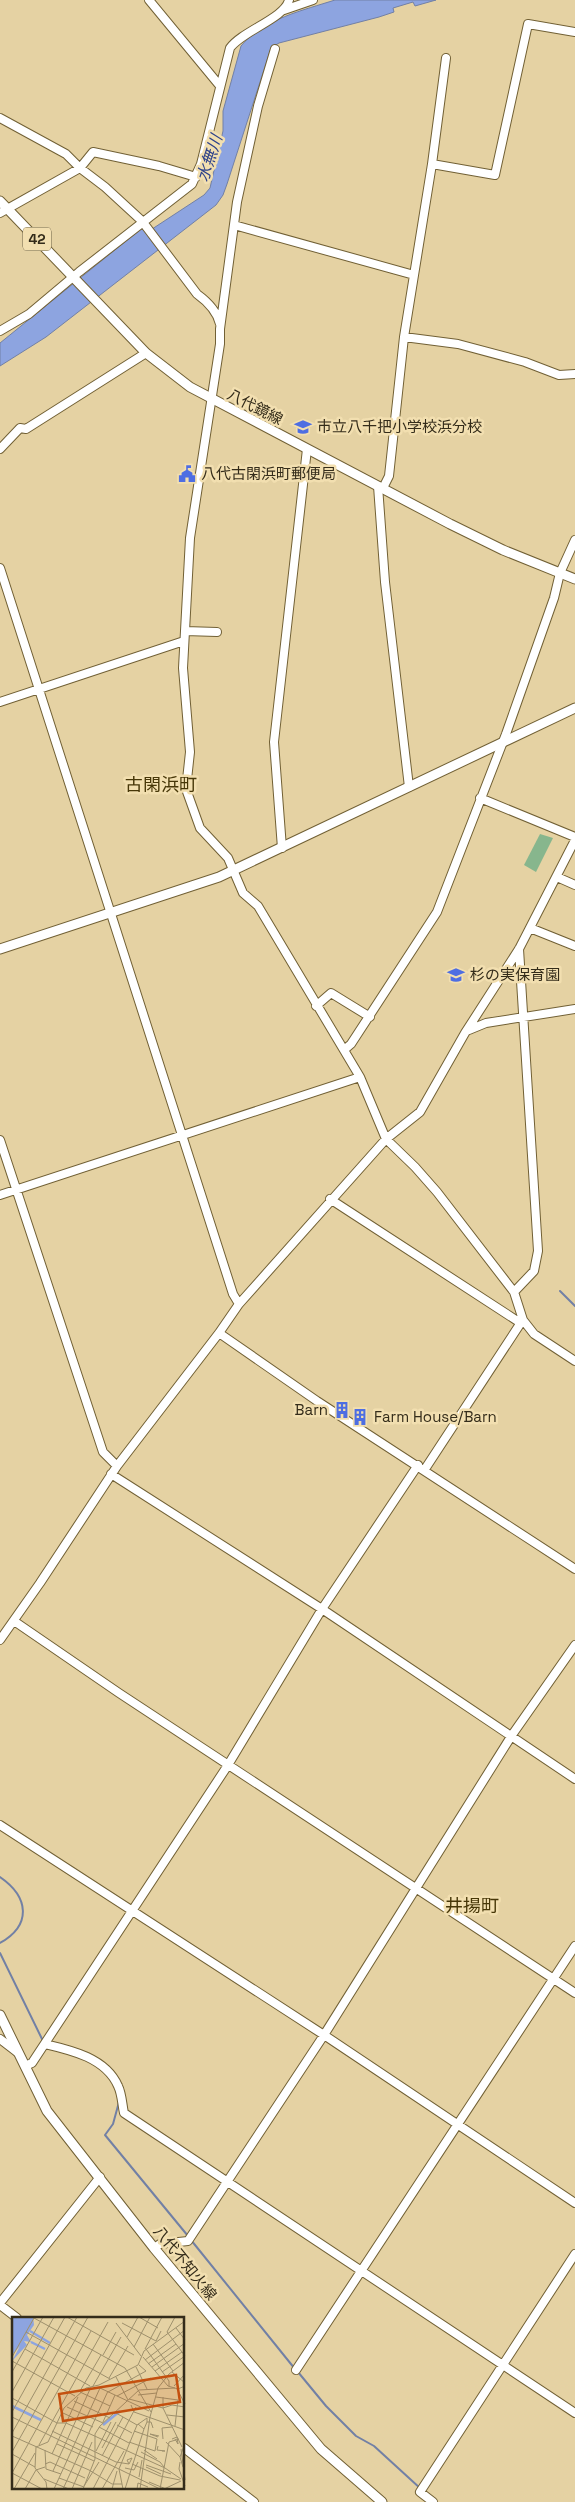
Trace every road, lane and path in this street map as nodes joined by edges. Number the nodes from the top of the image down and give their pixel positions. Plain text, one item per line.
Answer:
1 (149, 0) edge
2 (288, 0) edge
3 (313, 0) edge
4 (281, 11) junction
5 (575, 32) edge
6 (275, 49) dead end
7 (446, 58) dead end
8 (220, 86) junction
9 (0, 118) edge
10 (432, 164) junction
11 (80, 168) junction
12 (196, 177) junction
13 (0, 201) edge
14 (4, 211) edge
15 (142, 221) junction
16 (234, 225) junction
17 (414, 275) junction
18 (74, 277) junction
19 (220, 329) junction
20 (0, 331) edge
21 (404, 337) junction
22 (146, 354) junction
23 (575, 374) edge
24 (211, 400) junction
25 (0, 449) edge
26 (307, 449) junction
27 (380, 487) junction
28 (575, 540) edge
29 (0, 568) edge
30 (560, 573) junction
31 (575, 579) edge
32 (184, 630) junction
33 (217, 632) dead end
34 (184, 641) junction
35 (39, 689) junction
36 (0, 702) edge
37 (575, 708) edge
38 (501, 743) junction
39 (409, 787) junction
40 (480, 798) junction
41 (575, 838) edge
42 (282, 848) junction
43 (234, 870) junction
44 (557, 877) junction
45 (575, 885) edge
46 (112, 913) junction
47 (530, 928) junction
48 (575, 946) edge
49 (0, 949) edge
50 (519, 949) junction
51 (316, 1006) junction
52 (575, 1010) edge
53 (370, 1016) junction
54 (524, 1016) junction
55 (465, 1033) junction
56 (344, 1050) junction
57 (360, 1077) junction
58 (182, 1135) junction
59 (386, 1139) junction
60 (0, 1140) edge
61 (18, 1189) junction
62 (0, 1194) edge
63 (330, 1199) junction
64 (514, 1292) junction
65 (239, 1304) junction
66 (521, 1321) junction
67 (219, 1333) junction
68 (575, 1360) edge
69 (116, 1466) junction
70 (422, 1467) junction
71 (111, 1474) junction
72 (575, 1569) edge
73 (322, 1609) junction
74 (14, 1621) junction
75 (0, 1640) edge
76 (575, 1646) edge
77 (512, 1735) junction
78 (228, 1765) junction
79 (575, 1779) edge
80 (0, 1825) edge
81 (417, 1889) junction
82 (132, 1912) junction
83 (575, 1946) edge
84 (553, 1979) junction
85 (575, 1994) edge
86 (0, 2015) edge
87 (324, 2036) junction
88 (0, 2039) edge
89 (45, 2044) junction
90 (16, 2052) junction
91 (24, 2066) junction
92 (460, 2124) junction
93 (100, 2177) junction
94 (227, 2182) junction
95 (575, 2203) edge
96 (154, 2248) junction
97 (575, 2254) edge
98 (361, 2272) junction
99 (0, 2304) edge
100 (16, 2317) edge
101 (502, 2366) junction
102 (296, 2370) dead end
103 (575, 2413) edge
104 (185, 2449) edge
105 (254, 2502) edge
106 (382, 2502) edge
107 (433, 2502) edge

1 - 8 street
2 - 4 street
3 - 4 street
4 - 8 street
5 - 10 street
6 - 16 street
7 - 10 street
8 - 12 street
9 - 11 street
10 - 17 street
11 - 12 street
11 - 14 street
11 - 15 street
12 - 15 street
13 - 14 main road, 八代鏡線 / 42
14 - 18 main road, 八代鏡線 / 42
15 - 18 street
15 - 19 street
16 - 17 street
16 - 19 street
17 - 21 street
18 - 20 street
18 - 22 main road, 八代鏡線 / 42
19 - 24 street
21 - 23 street
21 - 27 street
22 - 24 main road, 八代鏡線 / 42
22 - 25 street
24 - 26 main road, 八代鏡線 / 42
24 - 32 street
26 - 27 main road, 八代鏡線 / 42
26 - 42 street
27 - 30 main road, 八代鏡線 / 42
27 - 39 street
28 - 30 street
29 - 35 street
30 - 31 main road, 八代鏡線 / 42
30 - 38 street
32 - 33 street
32 - 34 street
34 - 35 street
34 - 43 street
35 - 36 street
35 - 46 street
37 - 38 main road
38 - 39 main road
38 - 40 street
39 - 42 main road
40 - 41 street
40 - 53 street
41 - 44 street
42 - 43 main road
43 - 46 main road
43 - 51 street
44 - 45 street
44 - 47 street
46 - 49 main road
46 - 58 street
47 - 48 street
47 - 50 street
50 - 54 street
50 - 55 street
51 - 53 street
51 - 56 street
52 - 54 street
53 - 56 street
54 - 55 street
54 - 64 street
55 - 59 street
56 - 57 street
57 - 58 street
57 - 59 street
58 - 61 street
58 - 65 street
59 - 63 street
59 - 64 street
60 - 61 street
61 - 62 street
61 - 69 street
63 - 65 street
63 - 66 street
64 - 66 street
65 - 67 street
66 - 68 street
66 - 70 street
67 - 69 street
67 - 70 street
69 - 71 street
70 - 72 street
70 - 73 street
71 - 73 street
71 - 74 street
73 - 77 street
73 - 78 street
74 - 75 street
74 - 78 street
76 - 77 street
77 - 79 street
77 - 81 street
78 - 81 street
78 - 82 street
80 - 82 street
81 - 84 street
81 - 87 street
82 - 87 street
82 - 89 street
83 - 84 street
84 - 85 street
84 - 92 street
86 - 90 main road, 八代不知火線
87 - 92 street
87 - 94 street
88 - 90 street
89 - 91 street
89 - 94 street
90 - 91 main road, 八代不知火線
91 - 93 main road, 八代不知火線
92 - 95 street
92 - 98 street
93 - 96 main road, 八代不知火線
93 - 99 street
94 - 96 street
94 - 98 street
96 - 106 main road, 八代不知火線
97 - 101 street
98 - 101 street
98 - 102 street
99 - 100 street
101 - 103 street
101 - 107 street
104 - 105 street

